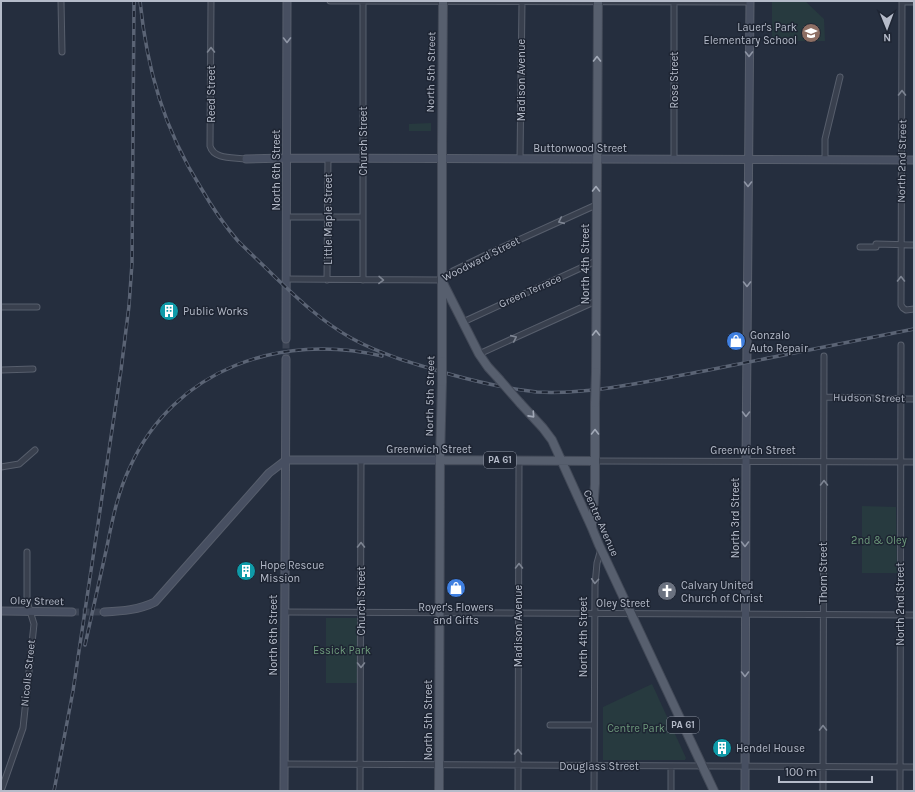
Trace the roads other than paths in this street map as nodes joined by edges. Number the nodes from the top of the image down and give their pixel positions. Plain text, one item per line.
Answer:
1 (61, 1) edge
2 (211, 1) edge
3 (287, 1) edge
4 (330, 1) edge
5 (363, 1) edge
6 (443, 1) edge
7 (522, 1) edge
8 (598, 1) edge
9 (674, 1) edge
10 (711, 1) edge
11 (750, 1) edge
12 (902, 2) edge
13 (914, 2) edge
14 (62, 52) dead end
15 (840, 77) dead end
16 (287, 158) junction
17 (328, 158) junction
18 (363, 158) junction
19 (442, 158) junction
20 (246, 159) joint
21 (520, 159) junction
22 (597, 159) junction
23 (674, 159) junction
24 (748, 160) junction
25 (825, 160) junction
26 (902, 160) junction
27 (914, 160) edge
28 (596, 205) junction
29 (286, 216) junction
30 (328, 217) junction
31 (363, 217) junction
32 (901, 245) junction
33 (914, 245) edge
34 (860, 247) dead end
35 (596, 261) junction
36 (286, 279) junction
37 (327, 280) junction
38 (363, 280) junction
39 (442, 280) junction
40 (596, 301) junction
41 (1, 307) edge
42 (37, 308) dead end
43 (914, 309) edge
44 (463, 322) junction
45 (286, 339) tunnel mouth
46 (901, 345) dead end
47 (479, 354) junction
48 (824, 356) dead end
49 (286, 358) tunnel mouth
50 (33, 369) dead end
51 (1, 370) edge
52 (824, 397) junction
53 (901, 398) junction
54 (914, 399) edge
55 (35, 450) dead end
56 (286, 460) junction
57 (361, 460) junction
58 (440, 460) junction
59 (519, 461) junction
60 (561, 461) junction
61 (595, 461) junction
62 (746, 461) junction
63 (824, 462) junction
64 (900, 462) junction
65 (914, 462) edge
66 (1, 467) edge
67 (592, 528) junction
68 (601, 549) junction
69 (27, 552) dead end
70 (1, 611) edge
71 (30, 612) junction
72 (72, 612) tunnel mouth
73 (104, 612) tunnel mouth
74 (284, 612) junction
75 (361, 612) junction
76 (440, 613) junction
77 (518, 613) junction
78 (594, 614) junction
79 (631, 614) junction
80 (745, 614) junction
81 (823, 615) junction
82 (900, 615) junction
83 (914, 615) edge
84 (550, 725) dead end
85 (594, 725) junction
86 (284, 764) junction
87 (360, 765) junction
88 (439, 765) junction
89 (518, 766) junction
90 (594, 766) junction
91 (671, 766) junction
92 (702, 766) junction
93 (745, 767) junction
94 (823, 767) junction
95 (914, 767) edge
96 (900, 768) junction
97 (1, 791) edge
98 (284, 791) edge
99 (360, 791) edge
100 (439, 791) edge
101 (518, 791) edge
102 (594, 791) edge
103 (671, 791) edge
104 (714, 791) edge
105 (745, 791) edge
106 (823, 791) edge
107 (900, 791) edge

1 - 14 street
20 -> 2 street, Reed Street
3 -> 16 street, North 6th Street
4 - 5 street
5 - 6 street
5 - 18 street, Church Street
6 - 7 street
6 - 19 main road, North 5th Street
7 - 8 street
7 - 21 street, Madison Avenue
8 - 9 street
22 -> 8 main road, North 4th Street
9 - 10 street
9 - 23 street, Rose Street
10 - 11 street
11 -> 24 street, North 3rd Street
12 - 13 street
26 -> 12 street, North 2nd Street
15 - 25 street
16 - 17 street, Buttonwood Street
16 - 20 street, Buttonwood Street
16 - 29 street, North 6th Street
17 - 18 street, Buttonwood Street
17 - 30 street, Little Maple Street
18 - 19 street, Buttonwood Street
18 - 31 street, Church Street
19 - 21 street, Buttonwood Street
19 - 39 main road, North 5th Street
21 - 22 street, Buttonwood Street
22 - 23 street, Buttonwood Street
28 -> 22 main road, North 4th Street
23 - 24 street, Buttonwood Street
24 - 25 street, Buttonwood Street
24 -> 62 street, North 3rd Street
25 - 26 street, Buttonwood Street
26 - 27 street, Buttonwood Street
26 - 32 street, North 2nd Street
28 - 35 main road, North 4th Street
28 -> 39 street, Woodward Street
29 - 30 street
29 - 36 street, North 6th Street
30 - 31 street
30 - 37 street, Little Maple Street
31 - 38 street, Church Street
32 - 33 street
32 - 34 street
43 -> 32 street, North 2nd Street
35 - 40 main road, North 4th Street
35 - 44 street, Green Terrace
36 - 37 street, Woodward Street
36 - 45 street, North 6th Street
37 - 38 street, Woodward Street
38 -> 39 street, Woodward Street
39 - 44 main road, Centre Avenue
39 - 58 main road, North 5th Street, bridge
47 -> 40 street
61 -> 40 main road, North 4th Street, bridge
41 - 42 street
44 - 47 main road, Centre Avenue
46 - 53 street, North 2nd Street
47 -> 60 main road, Centre Avenue, bridge
48 - 52 street, Thorn Street
49 - 56 street, North 6th Street
50 - 51 street
52 - 53 street, Hudson Street
52 - 63 street, Thorn Street
53 - 54 street, Hudson Street
53 - 64 street, North 2nd Street
55 - 66 street
56 - 57 street, Greenwich Street
56 - 73 street
56 - 74 street, North 6th Street
57 - 58 street, Greenwich Street
75 -> 57 street, Church Street
58 - 59 main road, Greenwich Street / PA 61
58 - 76 main road, North 5th Street
59 - 60 main road, Greenwich Street / PA 61
77 -> 59 street, Madison Avenue
60 - 61 main road, Greenwich Street / PA 61
60 - 67 main road, Centre Avenue / PA 61
61 - 62 street, Greenwich Street
61 - 67 main road, North 4th Street / PA 61
62 - 63 street, Greenwich Street
62 -> 80 street, North 3rd Street
63 - 64 street, Greenwich Street
81 -> 63 street, Thorn Street
64 - 65 street, Greenwich Street
64 - 82 street, North 2nd Street
67 - 68 main road, Centre Avenue / PA 61
68 -> 78 street, North 4th Street
68 - 79 main road, Centre Avenue / PA 61
69 - 71 street, Nicolls Street
70 - 71 street, Oley Street
71 - 72 street, Oley Street
71 - 97 street, Nicolls Street
74 - 75 street, Oley Street
74 - 86 street, North 6th Street
75 - 76 street, Oley Street
75 -> 87 street, Church Street
76 - 77 street, Oley Street
76 - 88 main road, North 5th Street
77 - 78 street, Oley Street
89 -> 77 street, Madison Avenue
78 - 79 street, Oley Street
78 - 85 street, North 4th Street
79 - 80 street, Oley Street
79 - 92 main road, Centre Avenue / PA 61
80 - 81 street, Oley Street
80 -> 93 street, North 3rd Street
81 - 82 street, Oley Street
94 -> 81 street, Thorn Street
82 - 83 street, Oley Street
82 - 96 street, North 2nd Street
84 - 85 street
85 - 90 street, North 4th Street
86 - 87 street, Douglass Street
86 - 98 street, North 6th Street
87 - 88 street, Douglass Street
87 - 99 street, Church Street
88 - 89 street, Douglass Street
88 - 100 main road, North 5th Street
89 - 90 street, Douglass Street
89 - 101 street, Madison Avenue
90 - 91 street, Douglass Street
90 - 102 street, North 4th Street
91 - 92 street, Douglass Street
91 - 103 street
92 - 93 street, Douglass Street
92 - 104 main road, Centre Avenue / PA 61
93 - 94 street, Douglass Street
93 - 105 street, North 3rd Street
94 - 96 street, Douglass Street
94 - 106 street, Thorn Street
95 - 96 street, Douglass Street
96 - 107 street, North 2nd Street

